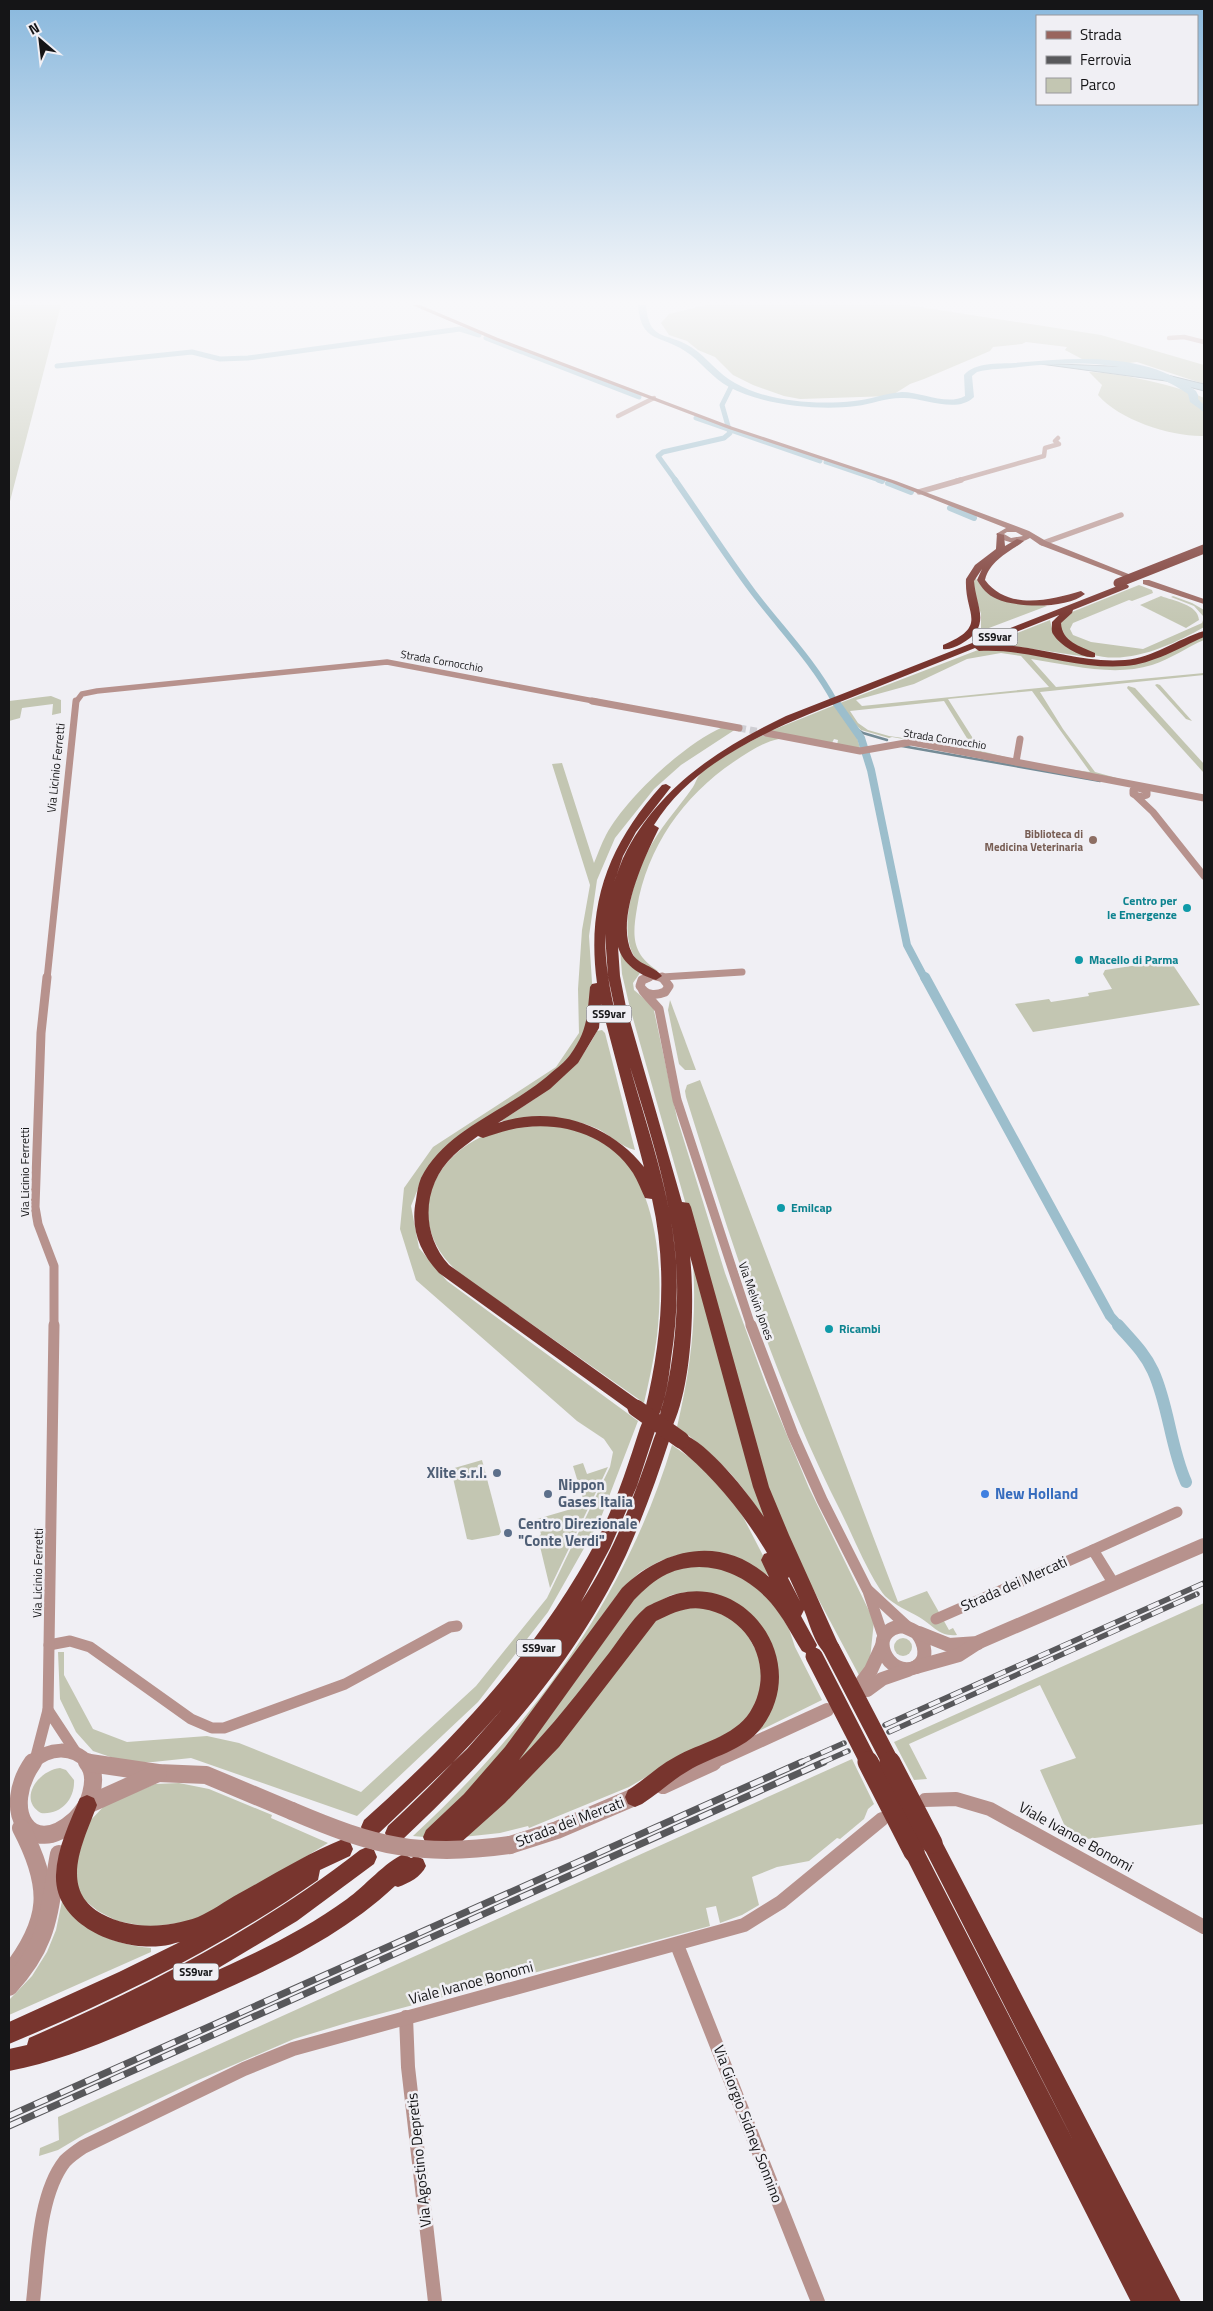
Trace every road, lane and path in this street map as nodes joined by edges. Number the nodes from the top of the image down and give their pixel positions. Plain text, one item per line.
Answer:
1 (627, 413) edge
2 (691, 413) edge
3 (618, 416) dead end
4 (1058, 438) dead end
5 (919, 492) junction
6 (1120, 515) dead end
7 (990, 520) junction
8 (1000, 534) junction
9 (1022, 535) junction
10 (1043, 543) junction
11 (1204, 549) edge
12 (1204, 555) edge
13 (1127, 575) dead end
14 (1146, 582) dead end
15 (1116, 586) junction
16 (1173, 592) junction
17 (1204, 602) edge
18 (1204, 607) edge
19 (1204, 630) edge
20 (1204, 634) edge
21 (935, 660) junction
22 (897, 668) junction
23 (864, 685) junction
24 (80, 695) joint
25 (801, 710) junction
26 (739, 728) tunnel mouth
27 (766, 733) tunnel mouth
28 (1020, 739) dead end
29 (860, 750) joint
30 (1016, 762) junction
31 (691, 776) junction
32 (1121, 782) junction
33 (1140, 788) junction
34 (1165, 791) junction
35 (1134, 793) junction
36 (1148, 794) junction
37 (1204, 798) edge
38 (1153, 812) junction
39 (1204, 876) edge
40 (600, 912) junction
41 (742, 972) dead end
42 (696, 975) junction
43 (659, 976) junction
44 (666, 990) junction
45 (643, 991) junction
46 (660, 1011) junction
47 (652, 1119) junction
48 (457, 1145) junction
49 (669, 1271) junction
50 (653, 1410) dead end
51 (667, 1420) dead end
52 (743, 1500) junction
53 (1177, 1512) dead end
54 (1204, 1544) edge
55 (1093, 1550) junction
56 (1114, 1584) junction
57 (866, 1588) junction
58 (936, 1619) dead end
59 (818, 1622) junction
60 (457, 1626) dead end
61 (912, 1629) junction
62 (882, 1641) junction
63 (979, 1642) junction
64 (50, 1645) junction
65 (818, 1650) junction
66 (914, 1668) junction
67 (48, 1710) junction
68 (827, 1710) dead end
69 (75, 1751) junction
70 (35, 1760) junction
71 (90, 1763) junction
72 (158, 1773) junction
73 (634, 1797) junction
74 (925, 1800) dead end
75 (83, 1811) junction
76 (882, 1819) dead end
77 (19, 1824) junction
78 (371, 1827) dead end
79 (395, 1833) dead end
80 (923, 1847) junction
81 (367, 1857) dead end
82 (410, 1865) dead end
83 (1204, 1927) edge
84 (677, 1945) junction
85 (9, 1974) edge
86 (9, 1987) edge
87 (406, 2017) junction
88 (9, 2032) edge
89 (9, 2059) edge
90 (33, 2302) edge
91 (435, 2302) edge
92 (818, 2302) edge
93 (1144, 2302) edge
94 (1169, 2302) edge

1 - 3 street
2 - 5 main road
4 - 5 street
5 - 7 main road
6 - 10 street
7 - 8 main road
7 - 9 main road
8 - 9 main road
8 - 9 main road
8 - 22 highway
9 - 10 main road
9 - 15 highway
10 - 13 main road
11 - 15 highway, SS9var, bridge
12 - 15 highway, SS9var
14 - 16 main road
15 - 19 highway
15 - 21 highway, SS9var
15 - 22 highway, SS9var
16 - 17 main road
16 - 18 main road
20 - 21 highway
21 - 23 highway, SS9var
22 - 23 highway, SS9var
23 - 25 highway, SS9var
24 - 26 street, Strada Cornocchio
24 - 64 street, Via Licinio Ferretti
25 - 31 highway, SS9var
25 - 40 highway, SS9var
27 - 29 street, Strada Cornocchio
28 - 30 street
29 - 30 street, Strada Cornocchio
30 - 32 street, Strada Cornocchio
31 - 43 highway
31 - 47 highway, SS9var
32 - 33 street, Strada Cornocchio
32 - 35 street, Strada Cornocchio
33 - 34 street, Strada Cornocchio
33 - 35 street, Strada Cornocchio
33 - 36 street, Strada Cornocchio
34 - 36 street, Strada Cornocchio
34 - 37 street, Strada Cornocchio
35 - 36 street, Strada Cornocchio
35 - 38 street
36 - 38 street
38 - 39 street
40 - 48 highway
40 - 49 highway, SS9var
41 - 42 street
42 - 43 street
42 - 44 street
43 - 44 street
43 - 45 street
44 - 45 street
44 - 46 street, Via Melvin Jones
45 - 46 street, Via Melvin Jones
46 - 57 street, Via Melvin Jones
47 - 51 highway, SS9var
47 - 59 highway
48 - 49 highway
48 - 52 highway, bridge
49 - 50 highway, SS9var
52 - 59 highway
52 - 65 highway
53 - 55 street, Strada dei Mercati
54 - 56 street
55 - 56 street
55 - 58 street, Strada dei Mercati
56 - 63 street
57 - 61 street, Via Melvin Jones
57 - 62 street, Via Melvin Jones
59 - 65 highway
60 - 64 street
61 - 62 street
61 - 63 street
61 - 66 street
62 - 66 street
62 - 66 street
63 - 66 street
64 - 67 street, Via Licinio Ferretti
65 - 73 highway
65 - 80 highway, bridge
67 - 69 street
67 - 70 street, Via Licinio Ferretti
68 - 73 street, Strada dei Mercati
69 - 70 street
69 - 71 street
70 - 77 street
71 - 72 street, Strada dei Mercati
71 - 75 street
72 - 73 street, Strada dei Mercati, bridge
72 - 75 street, Strada dei Mercati
74 - 83 street, Viale Ivanoe Bonomi
75 - 77 street, Strada dei Mercati
75 - 86 street
75 - 88 highway, SS9var
76 - 84 street, Viale Ivanoe Bonomi
77 - 85 street
78 - 79 highway, SS9var
80 - 93 highway
80 - 94 highway
81 - 89 highway, SS9var
82 - 89 highway
84 - 87 street, Viale Ivanoe Bonomi
84 - 92 street, Via Giorgio Sidney Sonnino
87 - 90 street, Viale Ivanoe Bonomi
87 - 91 street, Via Agostino Depretis

